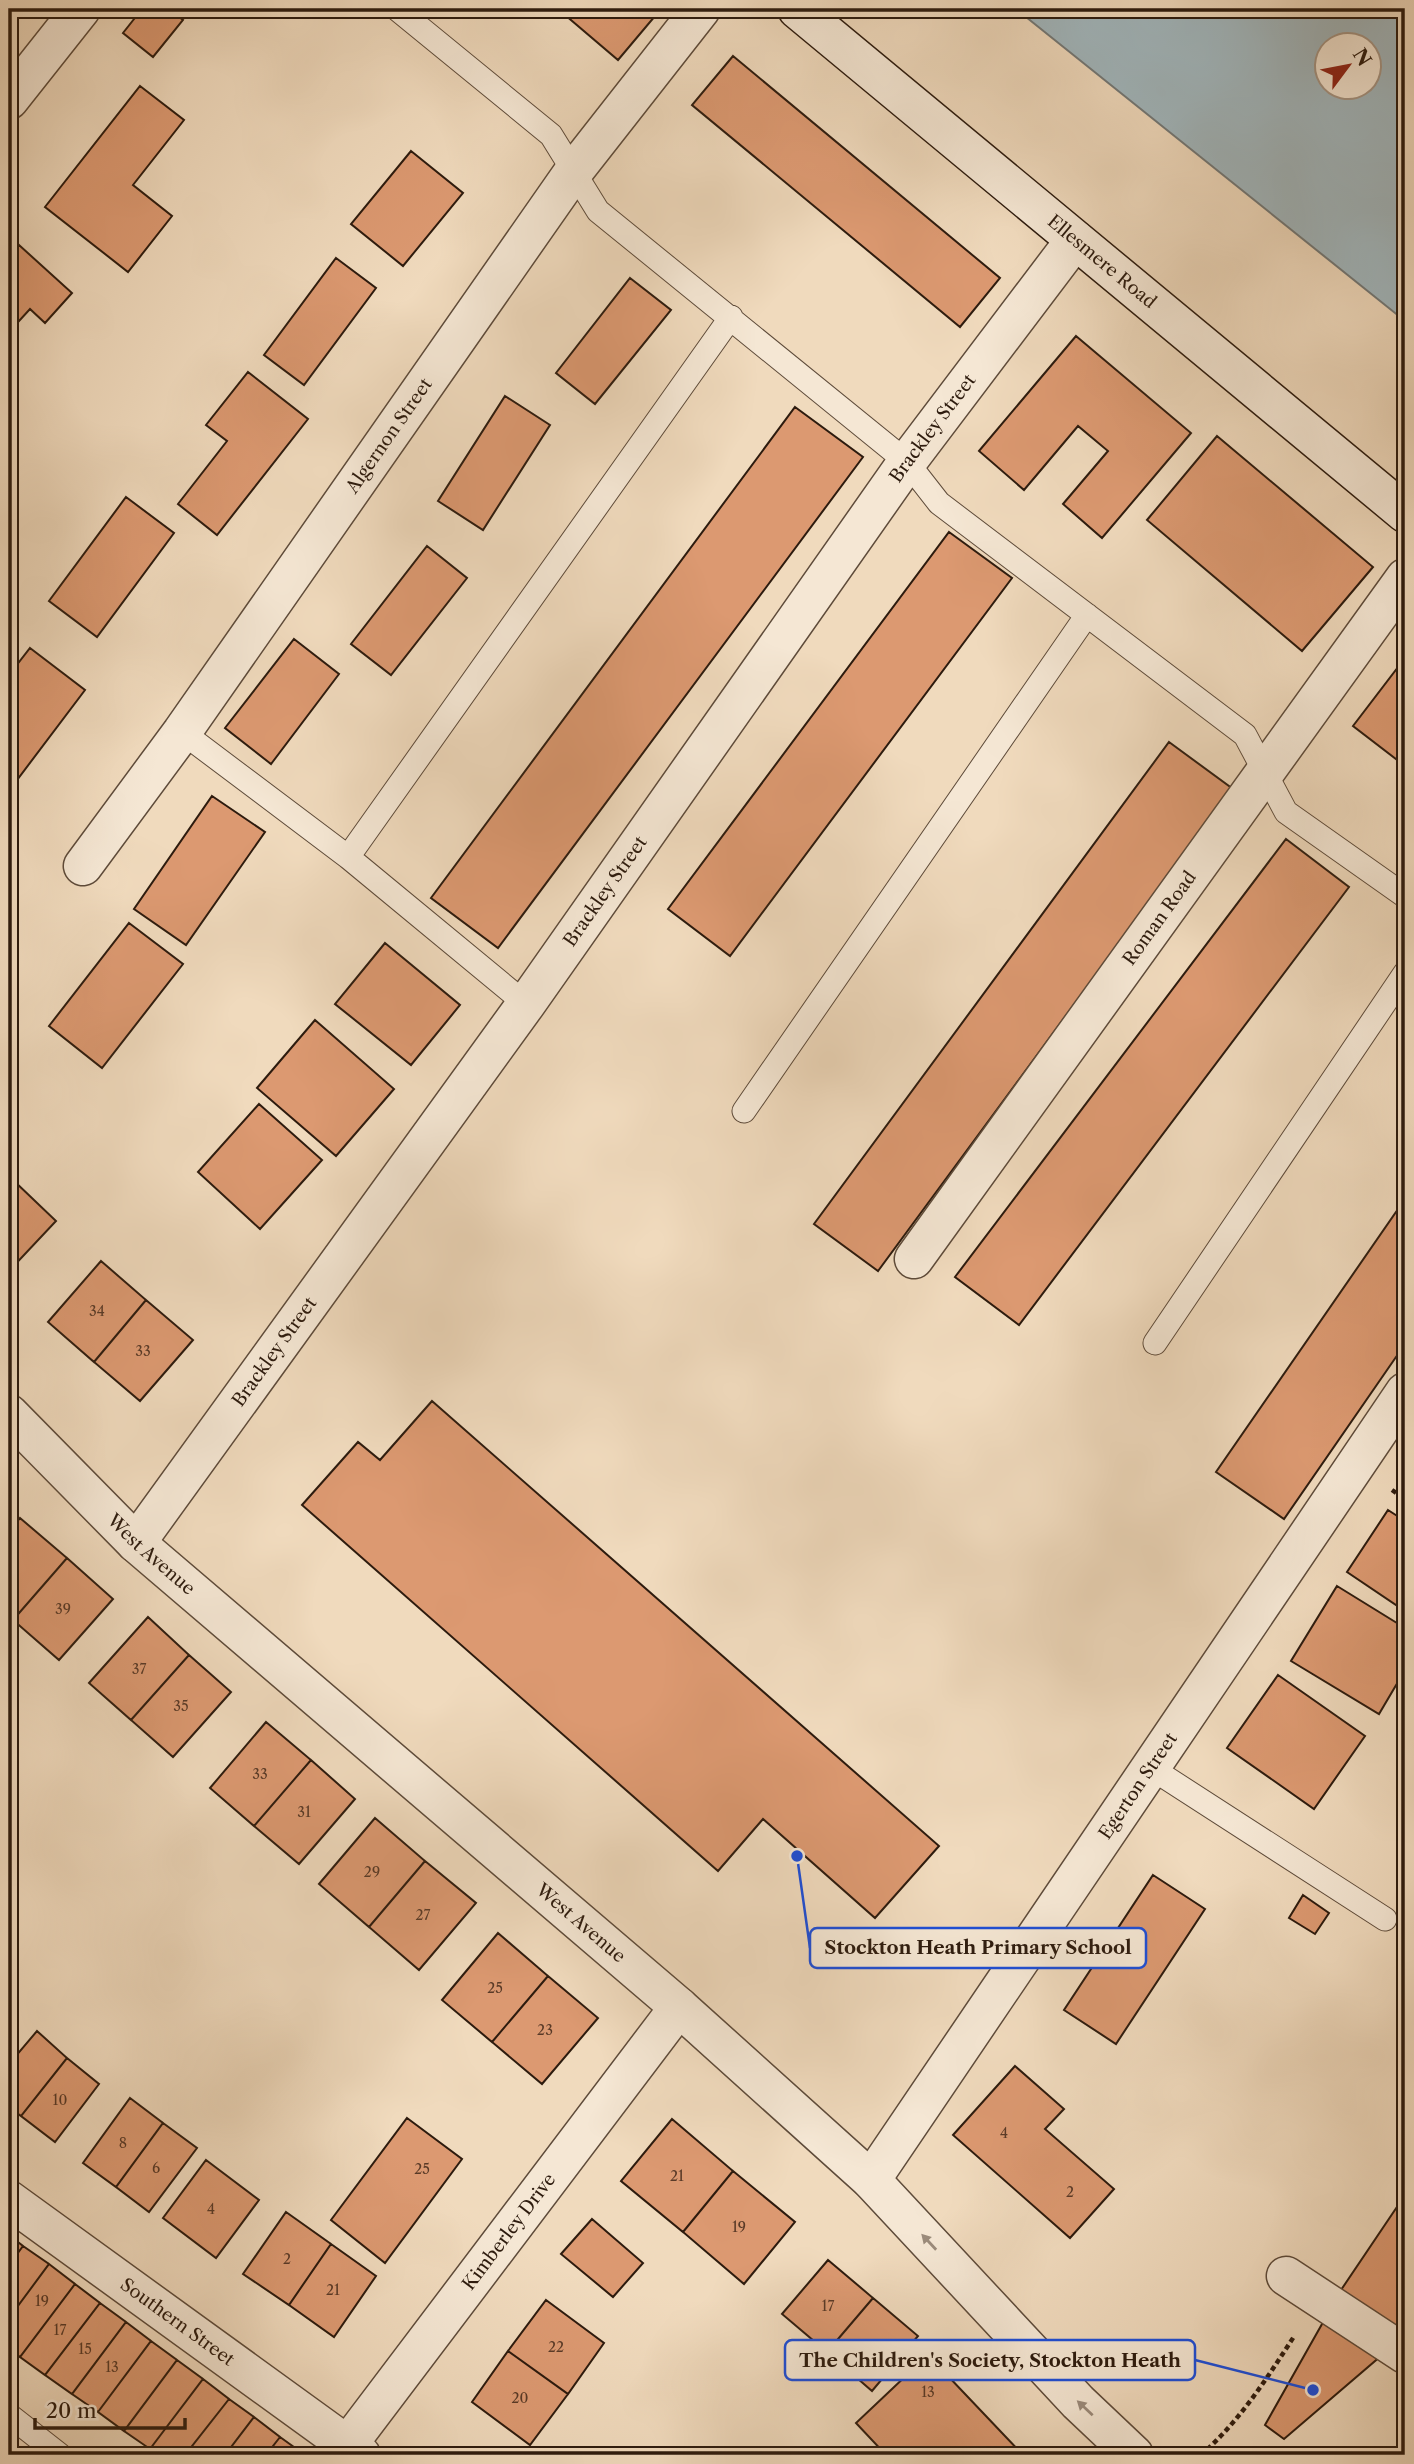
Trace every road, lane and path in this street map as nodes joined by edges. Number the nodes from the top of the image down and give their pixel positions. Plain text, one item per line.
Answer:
1 (81, 9) edge
2 (397, 9) edge
3 (701, 9) edge
4 (797, 9) edge
5 (9, 100) edge
6 (574, 171) junction
7 (1075, 240) junction
8 (731, 317) junction
9 (908, 462) junction
10 (1405, 513) edge
11 (1405, 578) edge
12 (1087, 615) junction
13 (182, 732) junction
14 (1264, 771) junction
15 (348, 857) junction
16 (83, 866) dead end
17 (1405, 896) edge
18 (1405, 973) edge
19 (526, 1004) junction
20 (744, 1111) dead end
21 (914, 1259) dead end
22 (1155, 1343) dead end
23 (1405, 1392) edge
24 (9, 1414) edge
25 (136, 1543) junction
26 (1151, 1768) junction
27 (1385, 1919) dead end
28 (678, 2007) junction
29 (871, 2180) junction
30 (9, 2200) edge
31 (1286, 2276) dead end
32 (1321, 2297) junction
33 (1405, 2354) edge
34 (9, 2415) edge
35 (1122, 2451) edge
36 (349, 2452) edge
37 (60, 2455) edge
38 (1201, 2455) edge

1 - 5 street
2 - 6 lane
3 - 6 street, Algernon Street
4 - 7 street, Ellesmere Road
6 - 8 lane
6 - 13 street, Algernon Street
7 - 9 street, Brackley Street
7 - 10 street, Ellesmere Road
8 - 9 lane
8 - 15 lane
9 - 12 lane
9 - 19 street, Brackley Street
11 - 14 street, Roman Road
12 - 14 lane
12 - 20 lane
13 - 15 lane
13 - 16 street, Algernon Street
14 - 17 lane
14 - 21 street, Roman Road
15 - 19 lane
18 - 22 lane
19 - 25 street, Brackley Street
23 - 26 street, Egerton Street
24 - 25 street, West Avenue
25 - 28 street, West Avenue
26 - 27 lane
26 - 29 street, Egerton Street
28 - 29 street, West Avenue
28 - 36 street, Kimberley Drive
35 -> 29 street, West Avenue
30 - 36 street, Southern Street
31 - 32 street
32 - 33 street
32 - 38 path
34 - 37 lane

